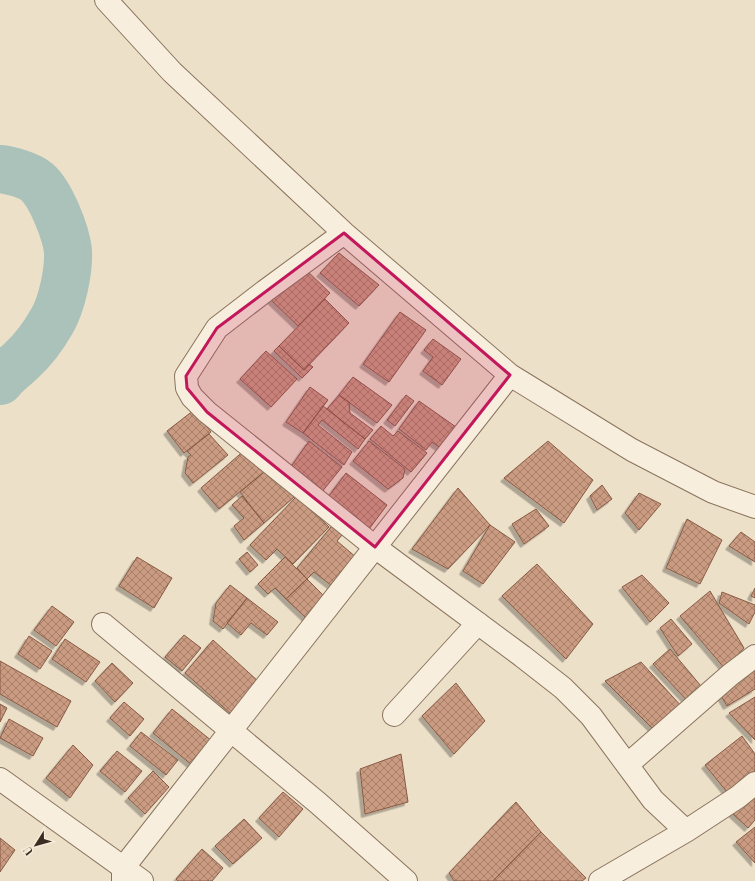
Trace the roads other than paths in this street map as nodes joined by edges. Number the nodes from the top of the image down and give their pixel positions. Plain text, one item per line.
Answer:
1 (106, 0) edge
2 (344, 233) junction
3 (510, 375) junction
4 (755, 507) edge
5 (376, 547) junction
6 (478, 623) junction
7 (103, 624) dead end
8 (755, 656) edge
9 (394, 715) dead end
10 (230, 730) junction
11 (627, 765) junction
12 (0, 779) edge
13 (755, 783) edge
14 (686, 831) junction
15 (123, 874) edge
16 (142, 881) edge
17 (406, 881) edge
18 (600, 881) edge

1 - 2 street
2 - 3 street
2 - 5 street
3 - 4 street
3 - 5 street
5 - 6 street
5 - 10 street
6 - 9 street
6 - 11 street
7 - 10 street
8 - 11 street
10 - 15 street
10 - 17 street
11 - 14 street
12 - 15 street
13 - 14 street
14 - 18 street
15 - 16 street

